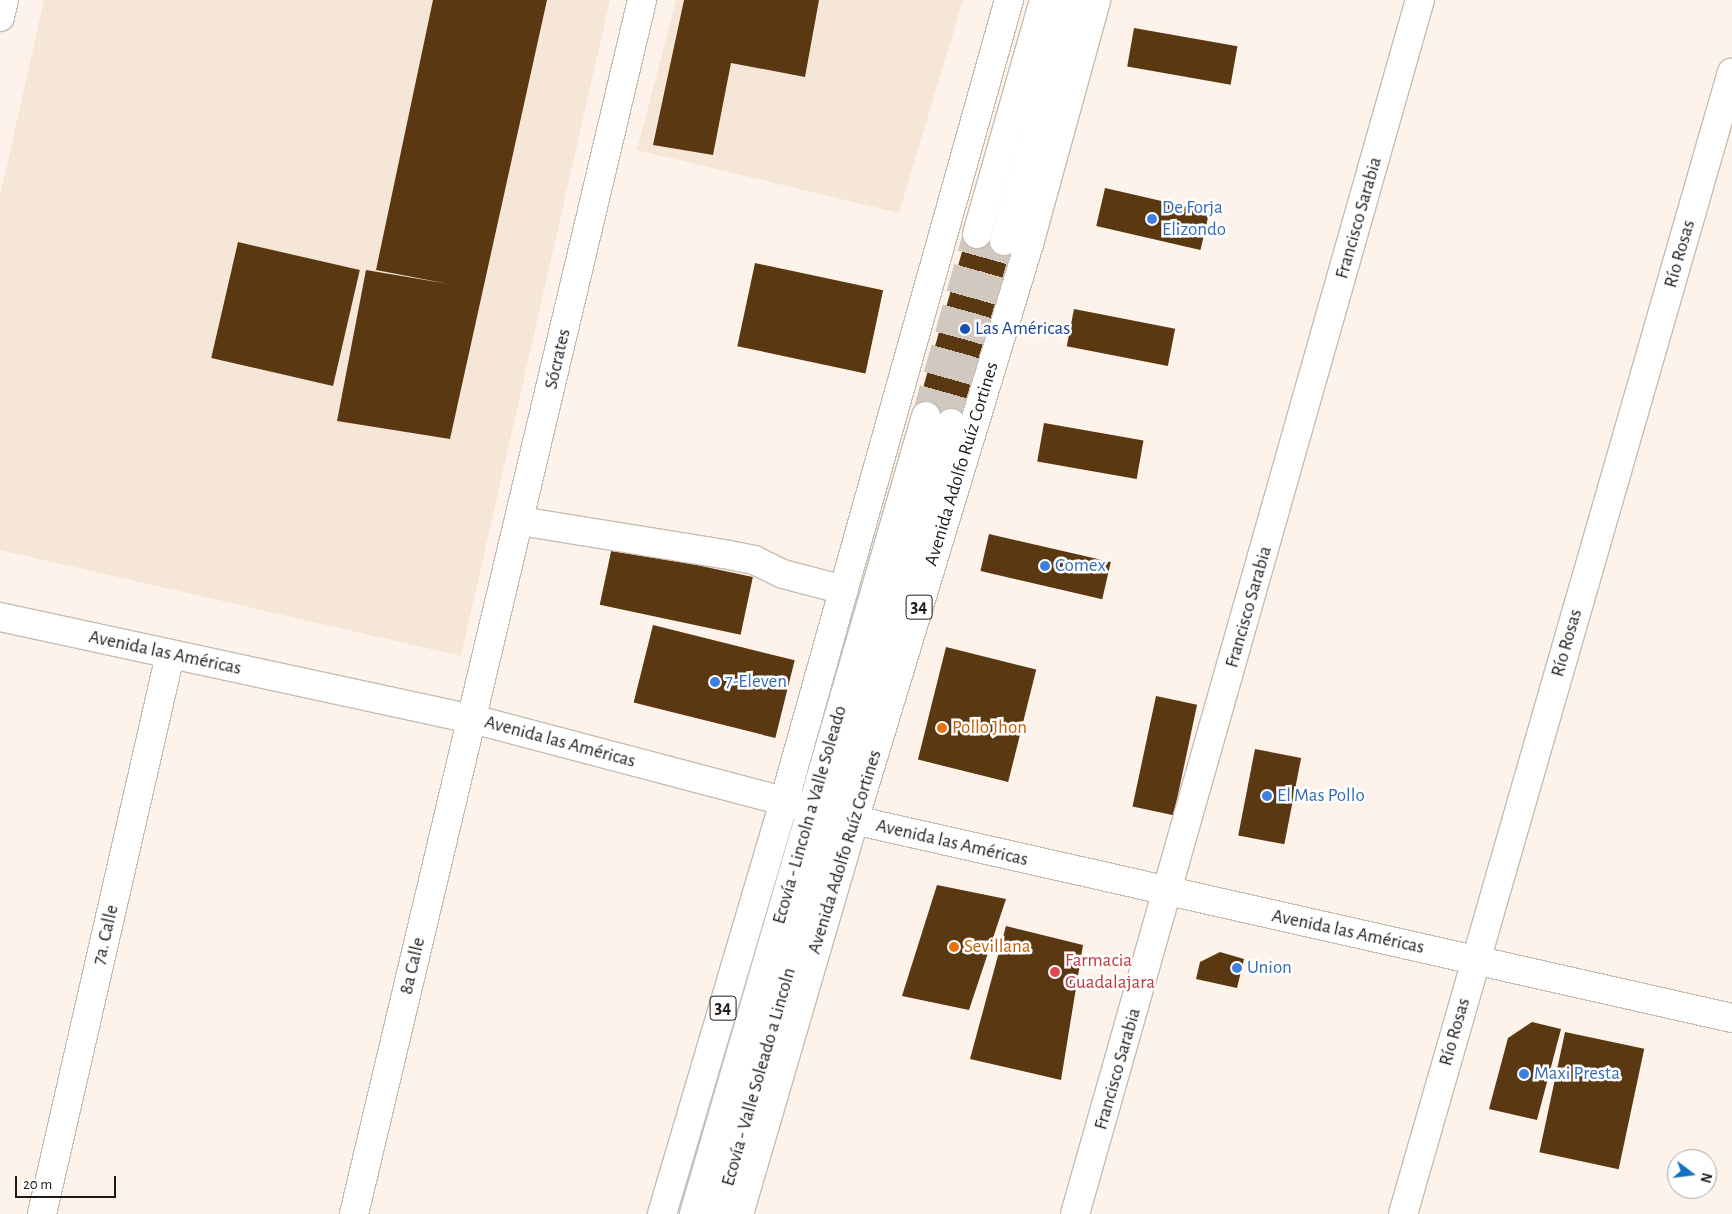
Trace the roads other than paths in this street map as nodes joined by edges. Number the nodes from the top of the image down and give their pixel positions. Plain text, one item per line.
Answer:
1 (4, 0) edge
2 (642, 0) edge
3 (1009, 0) edge
4 (1044, 0) edge
5 (1072, 0) edge
6 (1096, 0) edge
7 (1420, 0) edge
8 (0, 18) edge
9 (1732, 72) edge
10 (977, 234) tunnel mouth
11 (1004, 242) tunnel mouth
12 (938, 419) tunnel mouth
13 (520, 520) junction
14 (844, 590) junction
15 (0, 617) edge
16 (170, 655) junction
17 (473, 719) junction
18 (784, 802) junction
19 (834, 815) junction
20 (1169, 892) junction
21 (1476, 960) junction
22 (1732, 1018) edge
23 (42, 1214) edge
24 (354, 1214) edge
25 (662, 1214) edge
26 (694, 1214) edge
27 (720, 1214) edge
28 (739, 1214) edge
29 (1075, 1214) edge
30 (1402, 1214) edge

1 - 8 street
2 - 13 street, Sócrates
3 - 14 street, 34
4 - 10 street
5 - 11 street
6 - 19 street, Avenida Adolfo Ruíz Cortines / 34
7 - 20 street, Francisco Sarabia
9 - 21 street, Río Rosas
12 - 19 street, Ecovía - Lincoln a Valle Soleado
13 - 14 street
13 - 17 street, Sócrates
14 - 18 street, 34
15 - 16 street, Avenida las Américas
16 - 17 street, Avenida las Américas
16 - 23 street, 7a. Calle
17 - 18 street, Avenida las Américas
17 - 24 street, 8a Calle
18 - 19 street, Avenida las Américas
18 - 25 street, 34
19 - 20 street, Avenida las Américas
19 - 26 street, Ecovía - Lincoln a Valle Soleado
19 - 27 street, Ecovía - Valle Soleado a Lincoln
19 - 28 street, Avenida Adolfo Ruíz Cortines / 34
20 - 21 street, Avenida las Américas
20 - 29 street, Francisco Sarabia
21 - 22 street, Avenida las Américas
21 - 30 street, Río Rosas

